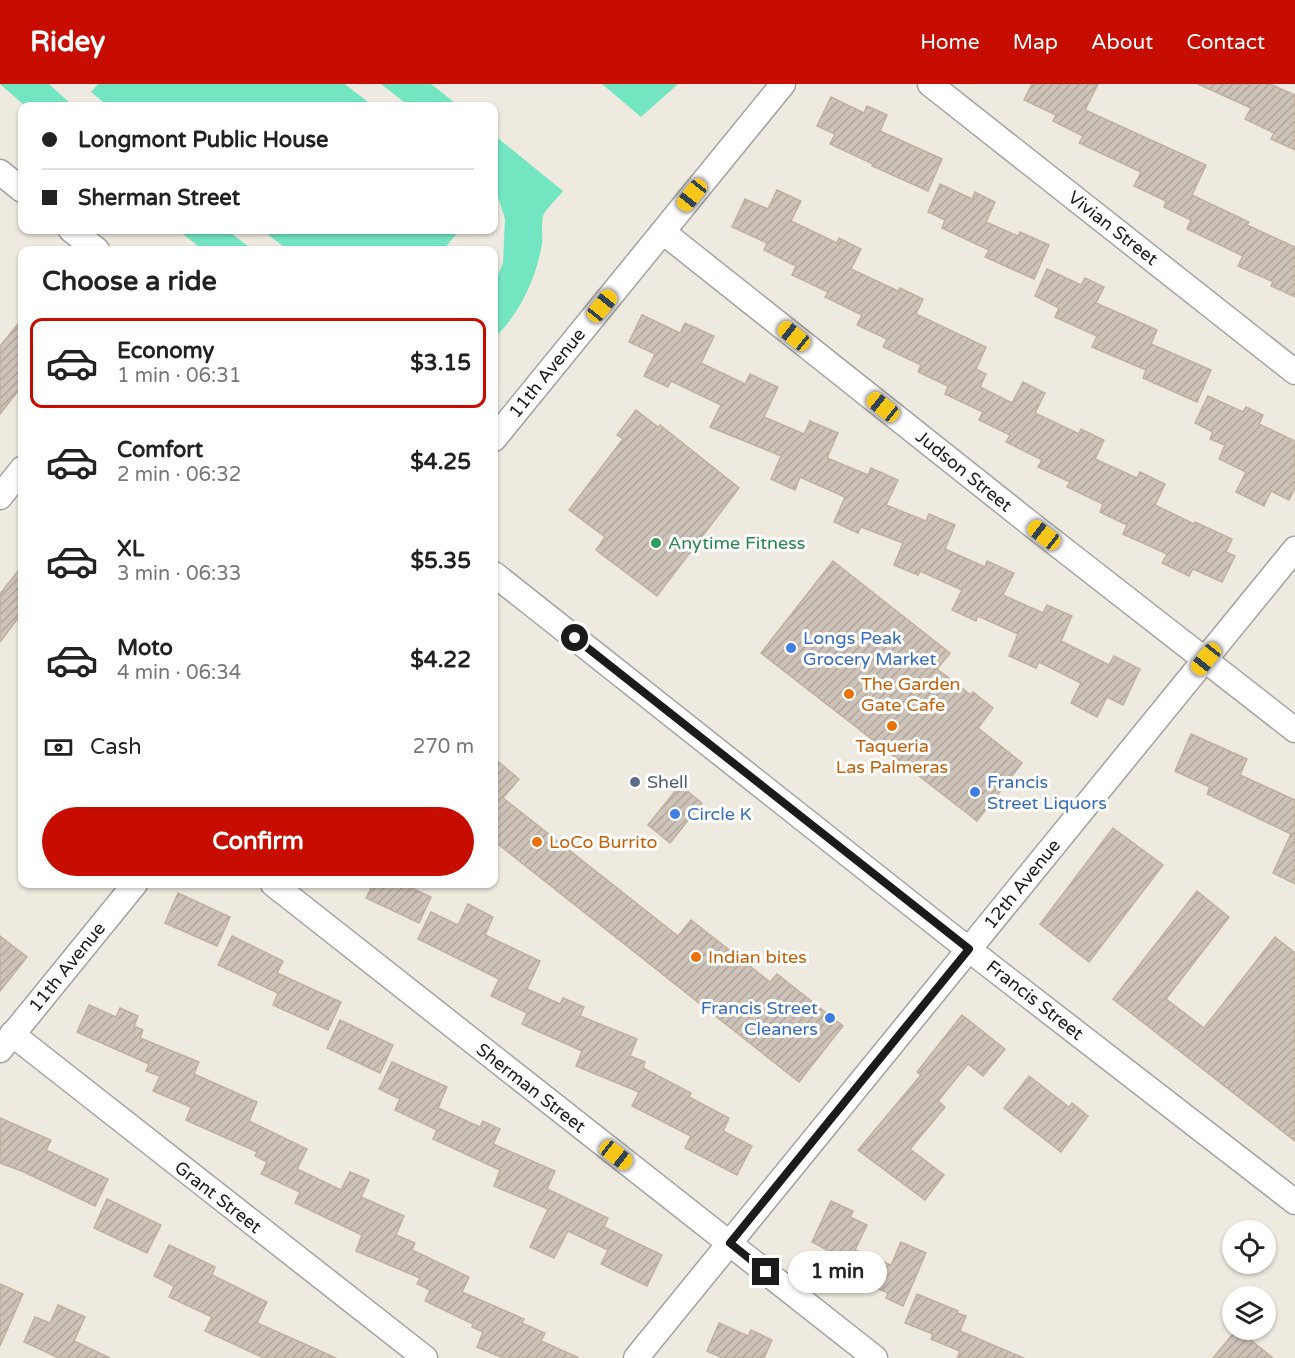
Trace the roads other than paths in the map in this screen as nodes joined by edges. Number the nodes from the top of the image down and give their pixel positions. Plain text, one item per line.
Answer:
1 (783, 84) edge
2 (930, 84) edge
3 (0, 172) edge
4 (18, 187) edge
5 (663, 232) junction
6 (76, 234) edge
7 (92, 246) edge
8 (1295, 372) edge
9 (498, 434) edge
10 (18, 474) edge
11 (0, 496) edge
12 (1295, 549) edge
13 (498, 577) edge
14 (1206, 659) junction
15 (1295, 730) edge
16 (132, 888) edge
17 (278, 888) edge
18 (969, 949) junction
19 (6, 1042) edge
20 (1295, 1202) edge
21 (730, 1243) junction
22 (425, 1358) edge
23 (636, 1358) edge
24 (875, 1358) edge

1 - 5 street, 11th Avenue
2 - 8 street, Vivian Street
3 - 4 street
5 - 9 street, 11th Avenue
5 - 14 street, Judson Street
6 - 7 street
10 - 11 street
12 - 14 street, 12th Avenue
13 - 18 street, Francis Street
14 - 15 street, Judson Street
14 - 18 street, 12th Avenue
16 - 19 street, 11th Avenue
17 - 21 street, Sherman Street
18 - 20 street, Francis Street
18 - 21 street, 12th Avenue
19 - 22 street, Grant Street
21 - 23 street, 12th Avenue
21 - 24 street, Sherman Street

